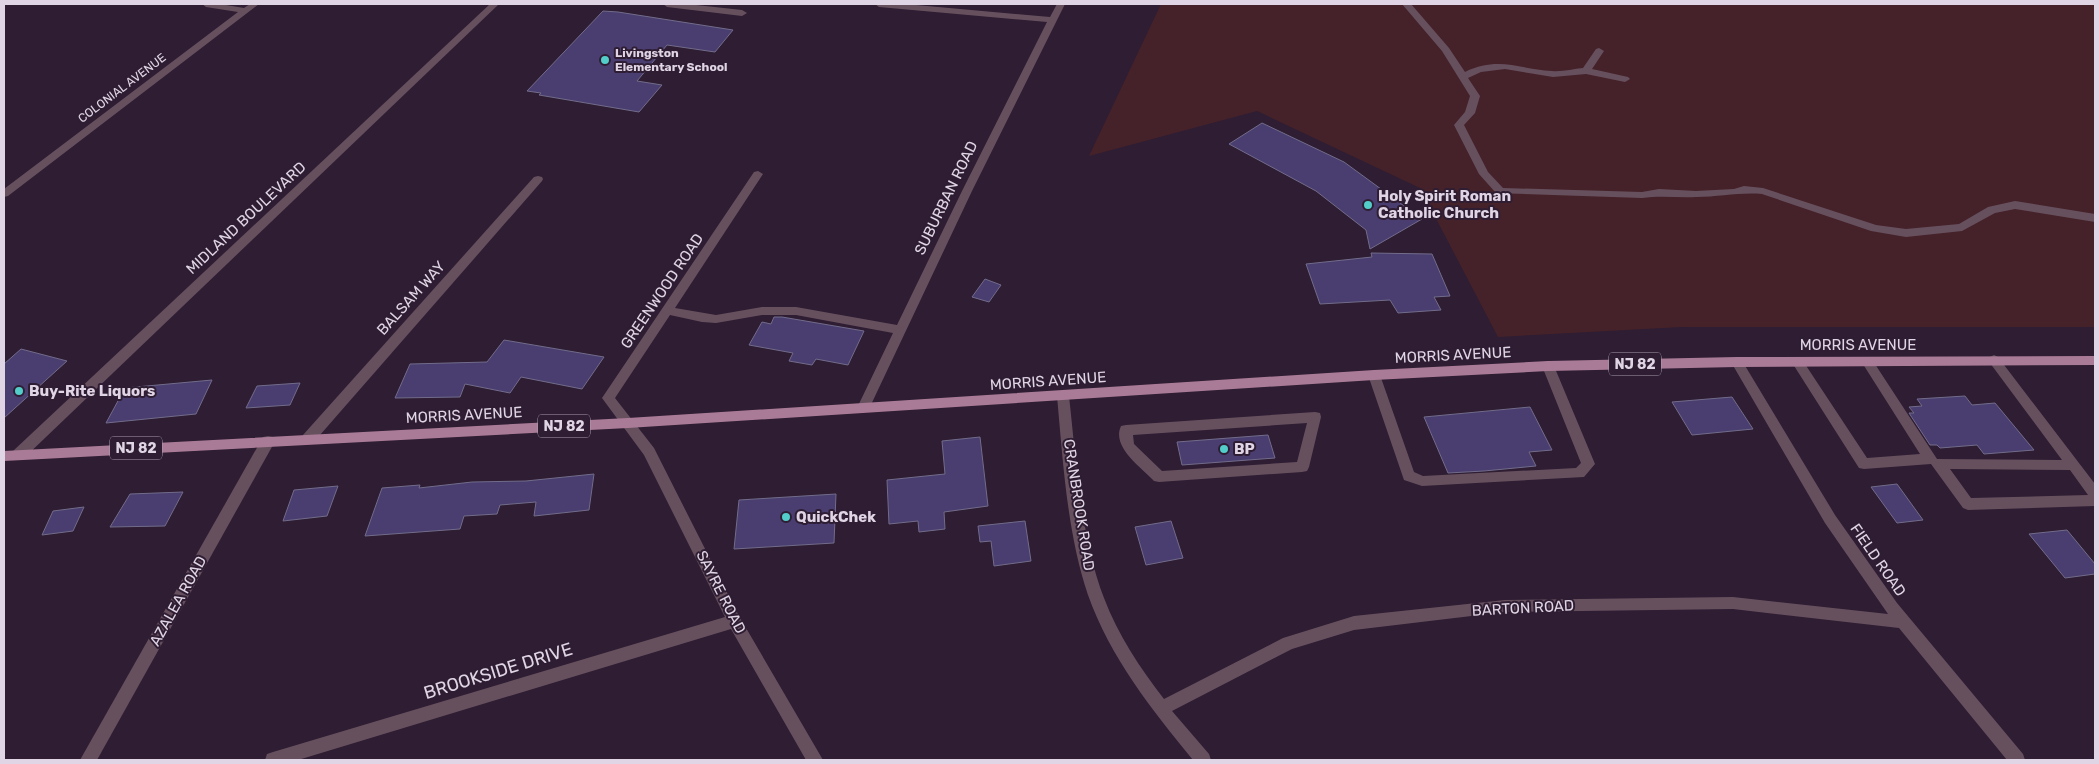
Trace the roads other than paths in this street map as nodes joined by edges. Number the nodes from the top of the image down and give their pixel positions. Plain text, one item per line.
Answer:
1 (206, 4) edge
2 (255, 4) edge
3 (495, 4) edge
4 (667, 4) edge
5 (879, 4) edge
6 (1061, 4) edge
7 (1406, 4) edge
8 (246, 11) junction
9 (742, 13) dead end
10 (1052, 20) junction
11 (1600, 51) dead end
12 (1586, 71) junction
13 (1462, 77) junction
14 (1625, 79) dead end
15 (758, 174) dead end
16 (538, 180) dead end
17 (4, 194) edge
18 (2095, 218) edge
19 (667, 310) junction
20 (900, 330) junction
21 (1994, 360) junction
22 (1796, 361) junction
23 (1867, 361) junction
24 (2095, 361) edge
25 (1737, 362) junction
26 (1548, 366) junction
27 (1374, 375) junction
28 (1063, 396) junction
29 (863, 408) junction
30 (628, 423) junction
31 (1126, 430) joint
32 (308, 439) junction
33 (268, 441) junction
34 (18, 455) junction
35 (4, 456) edge
36 (1934, 462) junction
37 (2075, 466) junction
38 (2095, 494) edge
39 (2095, 500) edge
40 (734, 621) junction
41 (1904, 622) junction
42 (1160, 709) junction
43 (88, 760) edge
44 (273, 760) edge
45 (815, 760) edge
46 (1203, 760) edge
47 (2017, 760) edge

1 - 8 street
2 - 8 street, COLONIAL AVENUE
3 - 34 street, MIDLAND BOULEVARD
4 - 9 street
5 - 10 street
6 - 10 street, SUBURBAN ROAD
7 - 13 street
8 - 17 street, COLONIAL AVENUE
10 - 20 street, SUBURBAN ROAD
11 - 12 street
12 - 13 street
12 - 14 street
13 - 18 street
15 - 19 street, GREENWOOD ROAD
16 - 32 street, BALSAM WAY
19 - 20 street
19 - 30 street, GREENWOOD ROAD
20 - 29 street, SUBURBAN ROAD
21 - 23 main road, MORRIS AVENUE / NJ 82
21 - 24 main road, MORRIS AVENUE / NJ 82
21 - 37 street
22 - 23 main road, MORRIS AVENUE / NJ 82
22 - 25 main road, MORRIS AVENUE / NJ 82
22 - 36 street
23 - 36 street
25 - 26 main road, MORRIS AVENUE / NJ 82
25 - 41 street, FIELD ROAD
26 - 27 main road, MORRIS AVENUE / NJ 82
26 - 27 street
27 - 28 main road, MORRIS AVENUE / NJ 82
28 - 29 main road, MORRIS AVENUE / NJ 82
28 - 42 street, CRANBROOK ROAD
29 - 30 main road, MORRIS AVENUE / NJ 82
30 - 32 main road, MORRIS AVENUE / NJ 82
30 - 40 street, SAYRE ROAD
31 - 31 street
32 - 33 main road, MORRIS AVENUE / NJ 82
33 - 34 main road, MORRIS AVENUE / NJ 82
33 - 43 street, AZALEA ROAD
34 - 35 main road, MORRIS AVENUE / NJ 82
36 - 37 street
36 - 39 street
37 - 38 street
40 - 44 street, BROOKSIDE DRIVE
40 - 45 street, SAYRE ROAD
41 - 42 street, BARTON ROAD
41 - 47 street, FIELD ROAD
42 - 46 street, CRANBROOK ROAD

